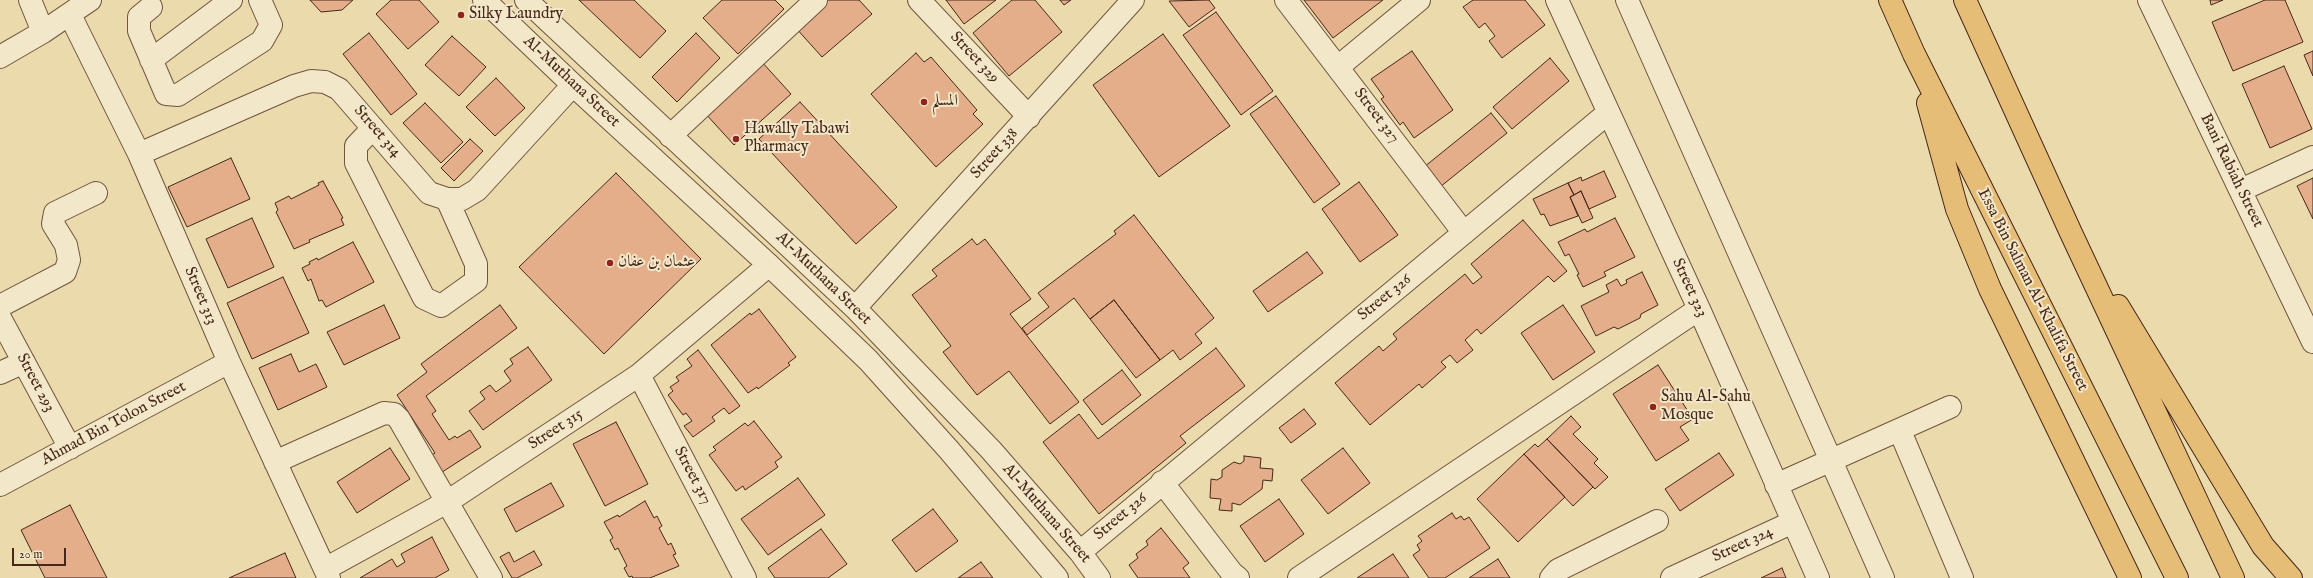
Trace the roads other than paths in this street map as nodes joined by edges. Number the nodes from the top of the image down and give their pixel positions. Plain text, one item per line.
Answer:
1 (30, 0) edge
2 (90, 0) edge
3 (231, 0) edge
4 (260, 0) edge
5 (484, 0) edge
6 (526, 0) edge
7 (816, 0) edge
8 (919, 0) edge
9 (1133, 0) edge
10 (1286, 0) edge
11 (1419, 0) edge
12 (1557, 0) edge
13 (1627, 0) edge
14 (1890, 0) edge
15 (1965, 0) edge
16 (2149, 0) edge
17 (153, 2) edge
18 (70, 15) junction
19 (44, 32) junction
20 (1914, 54) junction
21 (0, 57) edge
22 (151, 60) junction
23 (1338, 67) junction
24 (573, 85) junction
25 (1608, 113) junction
26 (1029, 117) junction
27 (373, 128) junction
28 (670, 136) junction
29 (139, 154) junction
30 (2313, 157) edge
31 (2241, 190) junction
32 (96, 193) dead end
33 (447, 199) junction
34 (2071, 233) junction
35 (1464, 234) junction
36 (769, 265) junction
37 (0, 306) edge
38 (855, 308) junction
39 (1699, 310) junction
40 (2, 325) edge
41 (2313, 342) edge
42 (24, 362) junction
43 (229, 362) junction
44 (0, 374) edge
45 (639, 375) junction
46 (1950, 407) dead end
47 (1900, 430) junction
48 (70, 448) junction
49 (1831, 461) junction
50 (275, 462) junction
51 (1162, 482) junction
52 (0, 485) edge
53 (1776, 485) junction
54 (448, 502) junction
55 (1657, 521) dead end
56 (1793, 522) junction
57 (1080, 552) junction
58 (327, 573) edge
59 (1054, 577) edge
60 (491, 578) edge
61 (746, 578) edge
62 (1099, 578) edge
63 (1238, 578) edge
64 (1299, 578) edge
65 (1551, 578) edge
66 (1672, 578) edge
67 (1818, 578) edge
68 (1883, 578) edge
69 (1962, 578) edge
70 (2130, 578) edge
71 (2177, 578) edge
72 (2233, 578) edge
73 (2291, 578) edge

1 - 19 street
2 - 18 street
3 - 22 street
4 - 22 street
5 - 24 street, Al-Muthana Street
6 - 28 street, Al-Muthana Street
7 - 28 street
8 - 26 street, Street 329
9 - 26 street, Street 338
10 - 23 street, Street 327
11 - 23 street
12 - 25 street, Street 323
13 - 49 street
14 - 20 highway, Essa Bin Salman Al-Khalifa Street
15 - 34 highway
16 - 31 street, Bani Rabiah Street
17 - 22 street
18 - 19 street
18 - 29 street, Street 313
19 - 21 street
20 - 70 highway
20 - 71 highway, Essa Bin Salman Al-Khalifa Street
23 - 35 street, Street 327
24 - 33 street, Street 314
24 - 36 street, Al-Muthana Street
25 - 35 street, Street 326
25 - 39 street, Street 323
26 - 38 street, Street 338
27 - 29 street, Street 314
27 - 33 street, Street 314
27 - 33 street
28 - 38 street, Al-Muthana Street
29 - 43 street, Street 313
30 - 31 street
31 - 41 street, Bani Rabiah Street
32 - 37 street
34 - 72 highway
34 - 73 highway
35 - 51 street, Street 326
36 - 45 street, Street 315
36 - 59 street, Al-Muthana Street
38 - 57 street, Al-Muthana Street
39 - 53 street, Street 323
39 - 64 street
40 - 42 street, Street 293
42 - 44 street
42 - 48 street, Street 293
43 - 48 street, Ahmad Bin Tolon Street
43 - 50 street, Street 313
45 - 54 street, Street 315
45 - 61 street, Street 317
46 - 47 street
47 - 49 street
47 - 69 street
48 - 52 street, Ahmad Bin Tolon Street
49 - 53 street
49 - 68 street
50 - 54 street
50 - 58 street, Street 313
51 - 57 street, Street 326
51 - 63 street, Street 326
53 - 56 street, Street 323
54 - 58 street, Street 315
54 - 60 street
55 - 65 street
56 - 66 street, Street 324
56 - 67 street, Street 323
57 - 62 street, Al-Muthana Street

